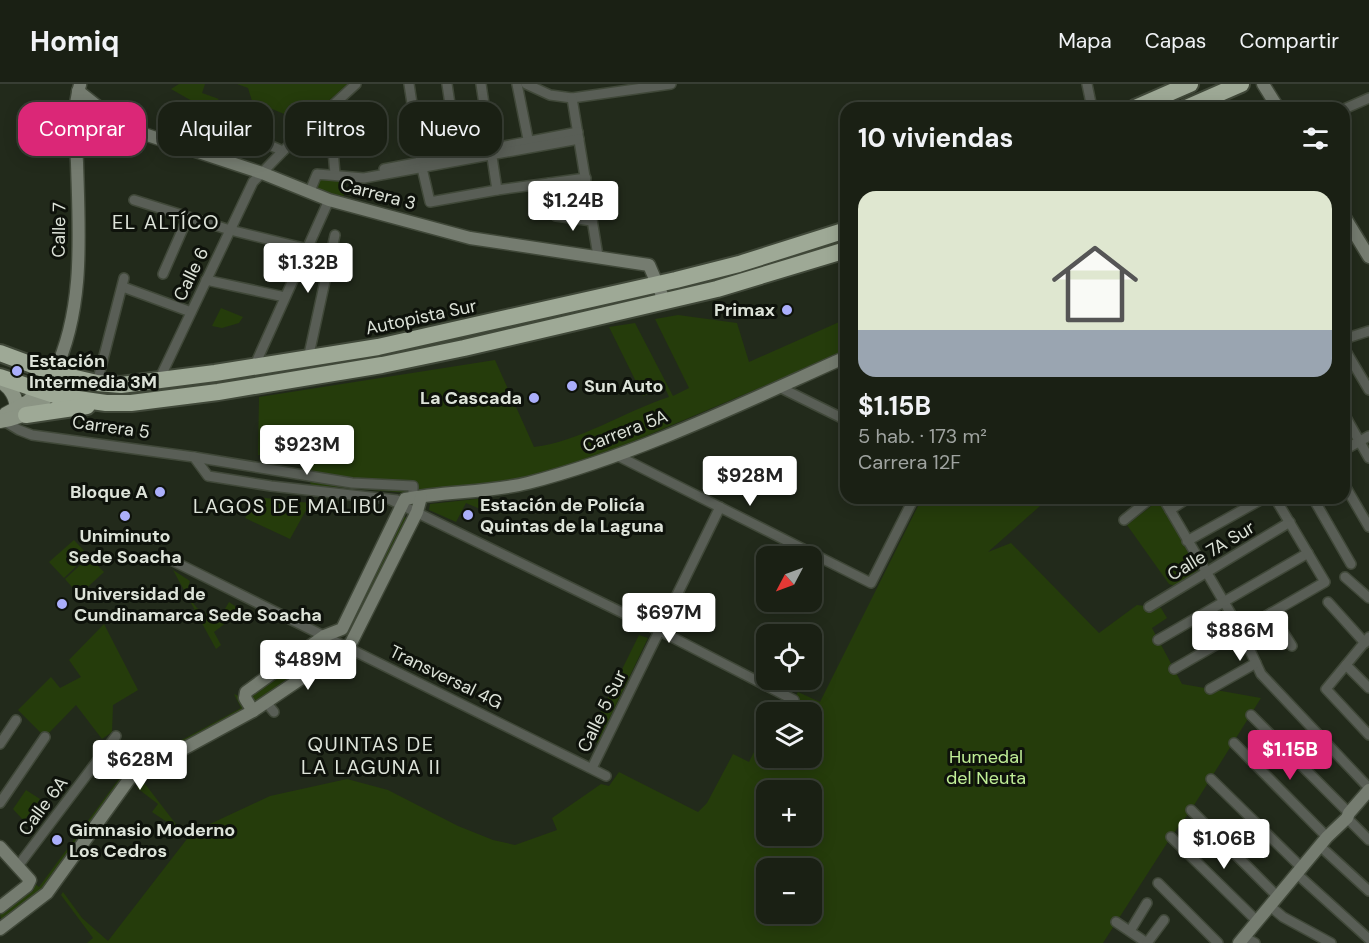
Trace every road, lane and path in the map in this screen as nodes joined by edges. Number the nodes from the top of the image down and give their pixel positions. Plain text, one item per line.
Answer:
1 (356, 84) edge
2 (409, 84) edge
3 (447, 84) edge
4 (482, 84) edge
5 (517, 84) edge
6 (526, 84) edge
7 (551, 84) edge
8 (589, 84) edge
9 (670, 84) edge
10 (1087, 84) edge
11 (1190, 84) edge
12 (1241, 84) edge
13 (1263, 84) edge
14 (652, 85) edge
15 (79, 88) edge
16 (550, 95) junction
17 (590, 95) junction
18 (572, 98) junction
19 (1369, 98) edge
20 (485, 102) edge
21 (1091, 102) edge
22 (1149, 102) edge
23 (1200, 102) edge
24 (1274, 102) edge
25 (1350, 106) edge
26 (579, 135) junction
27 (528, 143) junction
28 (273, 147) edge
29 (502, 149) edge
30 (283, 151) junction
31 (334, 156) edge
32 (463, 156) edge
33 (493, 156) edge
34 (457, 157) junction
35 (422, 164) junction
36 (262, 173) junction
37 (335, 174) junction
38 (586, 178) junction
39 (549, 183) junction
40 (497, 190) junction
41 (310, 191) junction
42 (134, 200) dead end
43 (329, 200) junction
44 (188, 217) junction
45 (592, 221) junction
46 (1350, 226) edge
47 (230, 230) junction
48 (840, 232) edge
49 (335, 235) dead end
50 (308, 249) junction
51 (840, 251) edge
52 (598, 256) junction
53 (1369, 257) edge
54 (163, 273) dead end
55 (206, 280) junction
56 (658, 284) junction
57 (285, 297) junction
58 (664, 302) junction
59 (191, 312) junction
60 (1369, 331) edge
61 (1350, 337) edge
62 (0, 353) edge
63 (1350, 358) edge
64 (308, 359) junction
65 (840, 360) edge
66 (254, 367) junction
67 (54, 374) junction
68 (0, 379) edge
69 (159, 380) junction
70 (97, 383) junction
71 (779, 387) junction
72 (1369, 390) edge
73 (44, 392) junction
74 (106, 403) junction
75 (21, 412) junction
76 (840, 417) edge
77 (1, 419) edge
78 (1350, 424) edge
79 (1369, 436) edge
80 (1360, 442) junction
81 (1350, 447) edge
82 (616, 455) junction
83 (194, 457) junction
84 (1369, 458) edge
85 (1350, 494) edge
86 (407, 500) junction
87 (911, 504) edge
88 (1144, 504) edge
89 (1166, 504) edge
90 (1179, 504) edge
91 (1254, 504) edge
92 (1279, 504) edge
93 (1316, 504) edge
94 (720, 507) junction
95 (1170, 510) junction
96 (417, 512) junction
97 (1124, 520) dead end
98 (1290, 522) junction
99 (1369, 527) edge
100 (1187, 542) junction
101 (1308, 553) junction
102 (173, 561) dead end
103 (1351, 564) dead end
104 (1206, 573) junction
105 (1345, 577) dead end
106 (1369, 598) edge
107 (1223, 601) junction
108 (1328, 602) dead end
109 (1149, 607) dead end
110 (1271, 613) junction
111 (660, 631) junction
112 (1240, 631) junction
113 (324, 636) junction
114 (1158, 640) dead end
115 (1367, 640) edge
116 (348, 646) junction
117 (1292, 646) dead end
118 (1256, 663) junction
119 (1346, 665) junction
120 (1174, 669) dead end
121 (1369, 688) edge
122 (1210, 689) dead end
123 (794, 700) dead end
124 (266, 702) junction
125 (253, 711) junction
126 (274, 712) dead end
127 (1251, 715) dead end
128 (16, 720) dead end
129 (1369, 735) edge
130 (116, 736) dead end
131 (45, 737) dead end
132 (1234, 743) dead end
133 (0, 744) edge
134 (592, 768) junction
135 (606, 776) dead end
136 (1211, 779) dead end
137 (1369, 789) edge
138 (0, 802) edge
139 (1191, 810) dead end
140 (1348, 815) junction
141 (1171, 837) dead end
142 (1369, 840) edge
143 (1324, 842) junction
144 (0, 847) edge
145 (18, 866) junction
146 (1299, 871) junction
147 (1158, 883) dead end
148 (1369, 891) edge
149 (1274, 902) junction
150 (1147, 903) dead end
151 (0, 907) edge
152 (1164, 920) dead end
153 (1257, 921) junction
154 (1116, 922) dead end
155 (0, 929) edge
156 (1130, 931) junction
157 (1369, 939) edge
158 (1246, 941) edge
159 (1147, 943) edge
160 (1218, 943) edge
161 (1331, 943) edge

1 - 30 street, Calle 6
2 - 35 street
3 - 34 street
4 - 20 street
5 - 27 street
6 - 16 street
7 - 16 street
8 - 17 street
9 - 14 street
10 - 21 street
11 - 22 highway
12 - 23 highway
13 - 24 main road
14 - 17 street
15 - 36 main road, Carrera 3
15 - 67 main road, Calle 7
16 - 18 street
17 - 18 street
18 - 26 street
19 - 25 street
26 - 27 street
26 - 38 street
27 - 29 street
28 - 30 street
30 - 36 street, Calle 6
31 - 37 street
32 - 34 street
33 - 40 street
34 - 35 street
35 - 37 street
35 - 40 street
36 - 41 main road, Carrera 3
36 - 47 street, Calle 6
37 - 41 street
38 - 39 street
38 - 45 street
39 - 40 street
39 - 45 street
41 - 43 main road, Carrera 3
42 - 44 street
43 - 50 street
43 - 52 main road, Carrera 3
44 - 47 street
44 - 54 street
45 - 52 street
46 - 53 main road
47 - 50 street
47 - 55 street, Calle 6
48 - 56 highway, Autopista Sur
49 - 64 street
50 - 57 street
51 - 58 highway
52 - 56 main road, Carrera 3
55 - 57 street
55 - 59 street, Calle 6
56 - 58 main road, Carrera 3
56 - 64 highway, Autopista Sur
57 - 66 street
58 - 74 highway
59 - 69 street, Calle 6
59 - 70 street
60 - 61 street
62 - 67 highway, Autopista Sur
63 - 72 street
64 - 66 highway, Autopista Sur
65 - 71 main road, Carrera 5A
66 - 69 highway, Autopista Sur
67 - 70 highway, Autopista Sur
67 - 73 main road
68 - 73 highway
68 - 75 main road
69 - 70 highway, Autopista Sur
71 - 76 street
71 - 82 main road, Carrera 5A
73 - 74 highway
73 - 75 main road
74 - 75 highway
75 - 77 main road
77 - 83 street, Carrera 5
78 - 80 street
79 - 80 street
80 - 81 street
80 - 84 street
82 - 86 main road, Carrera 5A
82 - 94 street
83 - 86 street
83 - 86 street, Carrera 5
85 - 99 street
86 - 96 main road
86 - 113 main road
87 - 94 street
88 - 97 street
89 - 95 street
90 - 95 street
91 - 100 street
92 - 98 street
93 - 103 street
94 - 111 street, Calle 5 Sur
95 - 100 street
96 - 111 street
96 - 116 main road
98 - 101 street
98 - 104 street, Calle 7A Sur
100 - 104 street
101 - 107 street
101 - 110 street
102 - 113 street, Transversal 4G
104 - 107 street
104 - 109 street, Calle 7A Sur
105 - 106 street
107 - 112 street
107 - 114 street
108 - 115 street
110 - 112 street
110 - 117 street
111 - 123 street
111 - 134 street, Calle 5 Sur
112 - 118 street
112 - 120 street
113 - 116 street, Transversal 4G
113 - 125 main road
115 - 119 street
116 - 124 main road
116 - 134 street, Transversal 4G
118 - 122 street
118 - 137 street
119 - 121 street
119 - 129 street
124 - 125 main road
124 - 126 street
125 - 155 main road
127 - 140 street
128 - 133 street
130 - 145 street, Calle 6A
131 - 138 street
132 - 143 street
134 - 135 street, Transversal 4G
136 - 146 street
137 - 140 main road
139 - 149 street
140 - 142 street
140 - 143 main road
141 - 153 street
143 - 146 main road
143 - 148 street
144 - 145 main road
145 - 151 main road
146 - 149 main road
146 - 157 street
147 - 160 street
149 - 153 main road
149 - 161 street
150 - 156 street
152 - 159 street
153 - 158 main road
154 - 156 street
156 - 159 street

